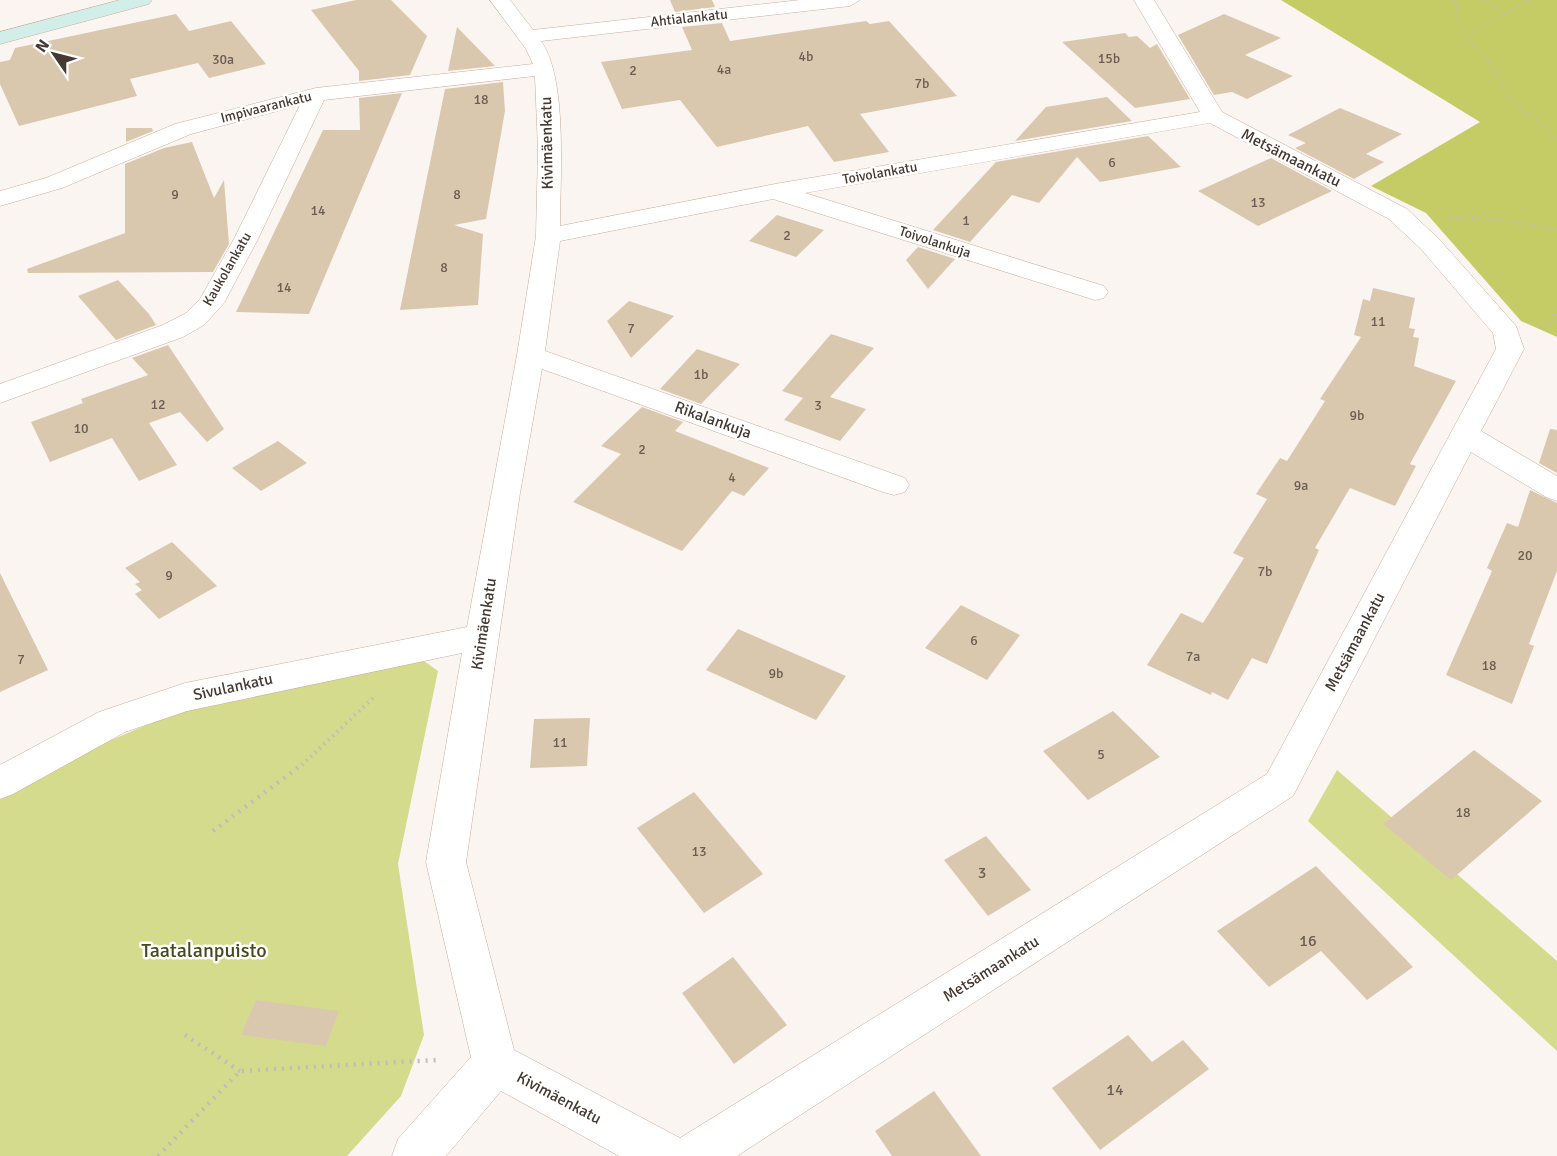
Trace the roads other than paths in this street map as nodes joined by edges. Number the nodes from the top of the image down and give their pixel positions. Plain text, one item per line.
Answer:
1 (142, 0) edge
2 (500, 0) edge
3 (850, 0) edge
4 (1144, 0) edge
5 (528, 37) junction
6 (0, 38) edge
7 (545, 69) junction
8 (316, 94) junction
9 (1214, 116) junction
10 (775, 191) junction
11 (0, 199) edge
12 (548, 236) junction
13 (1095, 292) dead end
14 (531, 355) junction
15 (0, 394) edge
16 (1464, 435) junction
17 (894, 485) dead end
18 (1557, 490) edge
19 (482, 638) junction
20 (0, 783) edge
21 (495, 1064) junction
22 (415, 1156) edge
23 (666, 1156) edge
24 (695, 1156) edge

1 - 6 main road
2 - 5 street, Kivimäenkatu
3 - 5 street, Ahtialankatu
4 - 9 street, Metsämaankatu
5 - 7 street, Kivimäenkatu
7 - 8 street, Impivaarankatu
7 - 12 street, Kivimäenkatu
8 - 11 street, Impivaarankatu
8 - 15 street, Kaukolankatu
9 - 10 street, Toivolankatu
9 - 16 street, Metsämaankatu
10 - 12 street, Toivolankatu
10 - 13 street, Toivolankuja
12 - 14 street, Kivimäenkatu
14 - 17 street, Rikalankuja
14 - 19 street, Kivimäenkatu
16 - 18 street
16 - 24 street, Metsämaankatu
19 - 20 street, Sivulankatu
19 - 21 street, Kivimäenkatu
21 - 22 street
21 - 23 street, Kivimäenkatu

